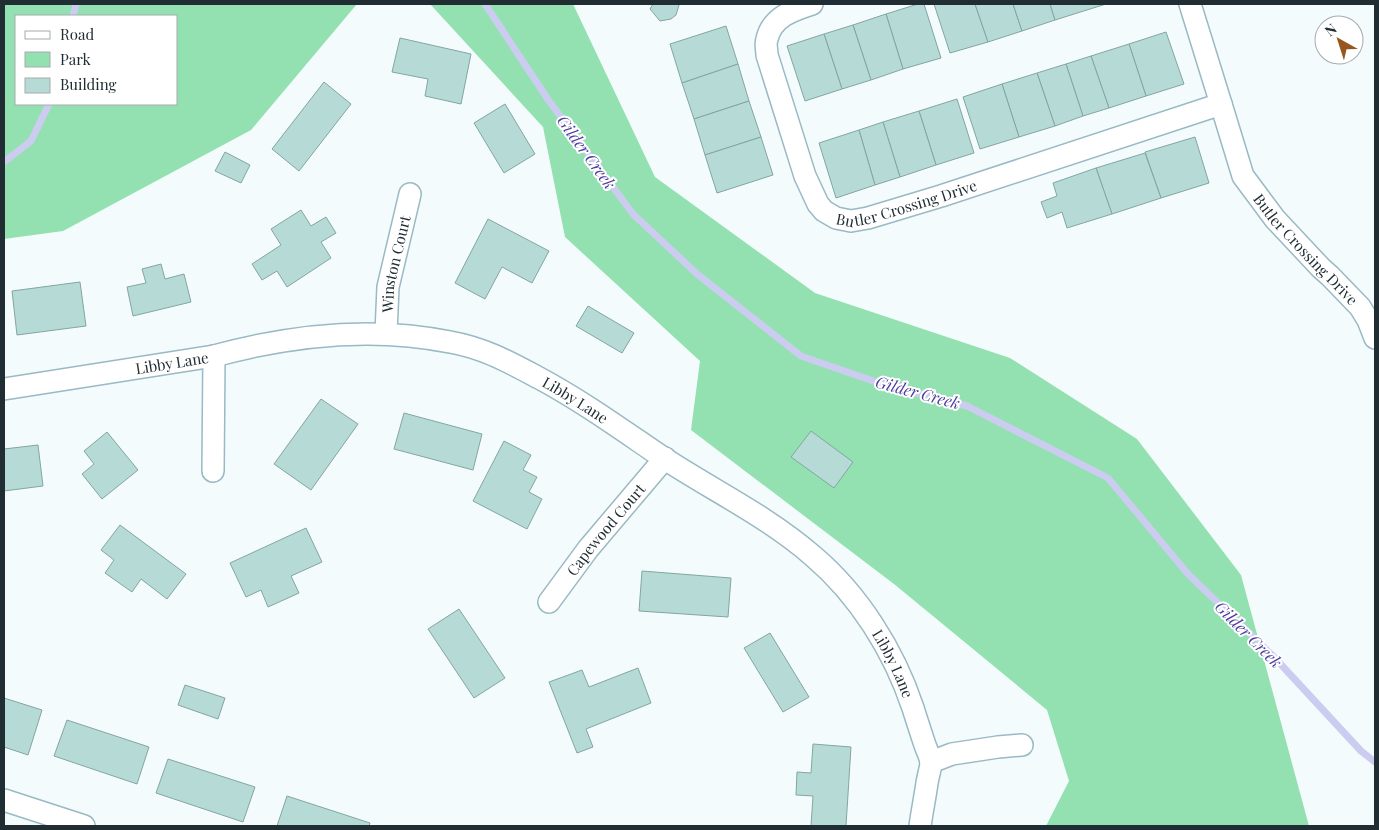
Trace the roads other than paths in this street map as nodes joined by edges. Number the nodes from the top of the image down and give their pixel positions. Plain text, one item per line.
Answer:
1 (812, 4) edge
2 (1190, 4) edge
3 (1221, 104) junction
4 (410, 194) dead end
5 (386, 333) junction
6 (1375, 338) edge
7 (214, 356) junction
8 (4, 389) edge
9 (665, 458) junction
10 (213, 471) dead end
11 (549, 602) dead end
12 (1022, 745) dead end
13 (931, 762) junction
14 (4, 800) edge
15 (84, 826) edge
16 (920, 826) edge

1 - 3 street, Butler Crossing Drive
2 - 3 street, Butler Crossing Drive
3 - 6 street, Butler Crossing Drive
4 - 5 street, Winston Court
5 - 7 street, Libby Lane
5 - 9 street, Libby Lane
7 - 8 street, Libby Lane
7 - 10 street
9 - 11 street, Capewood Court
9 - 13 street, Libby Lane
12 - 13 street
13 - 16 street, Libby Lane
14 - 15 street

